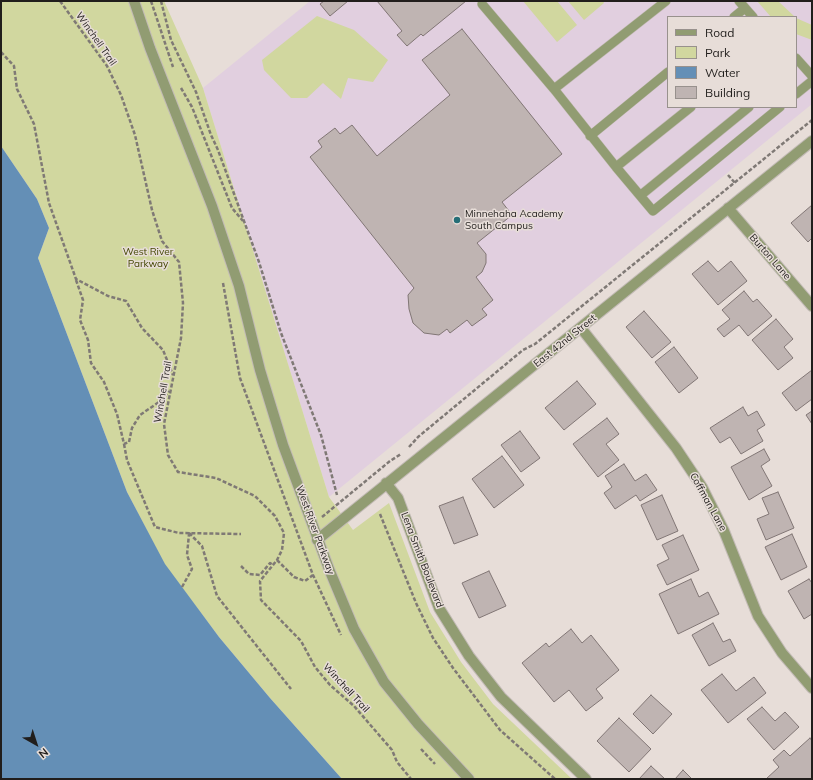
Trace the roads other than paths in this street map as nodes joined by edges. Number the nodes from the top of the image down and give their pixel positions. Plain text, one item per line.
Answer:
1 (134, 1) edge
2 (666, 1) edge
3 (482, 4) dead end
4 (742, 5) edge
5 (735, 16) edge
6 (752, 16) edge
7 (798, 63) edge
8 (667, 73) edge
9 (812, 76) edge
10 (812, 81) edge
11 (554, 89) junction
12 (797, 93) edge
13 (690, 108) edge
14 (747, 108) edge
15 (779, 108) edge
16 (590, 136) junction
17 (812, 142) edge
18 (616, 167) junction
19 (641, 195) junction
20 (728, 208) junction
21 (812, 306) edge
22 (581, 328) junction
23 (386, 483) junction
24 (318, 540) junction
25 (812, 688) edge
26 (469, 779) edge
27 (586, 779) edge

1 - 24 street, West River Parkway
2 - 11 lane
3 - 11 lane
4 - 5 lane
4 - 6 lane
7 - 9 lane
8 - 16 lane
10 - 12 lane
11 - 16 lane
13 - 18 lane
14 - 19 lane
15 - 19 lane
16 - 18 lane
17 - 20 street, East 42nd Street
18 - 19 lane
20 - 21 street, Burton Lane
20 - 22 street, East 42nd Street
22 - 23 street, East 42nd Street
22 - 25 street, Coffman Lane
23 - 24 street, East 42nd Street
23 - 27 street, Lena Smith Boulevard
24 - 26 street, West River Parkway

